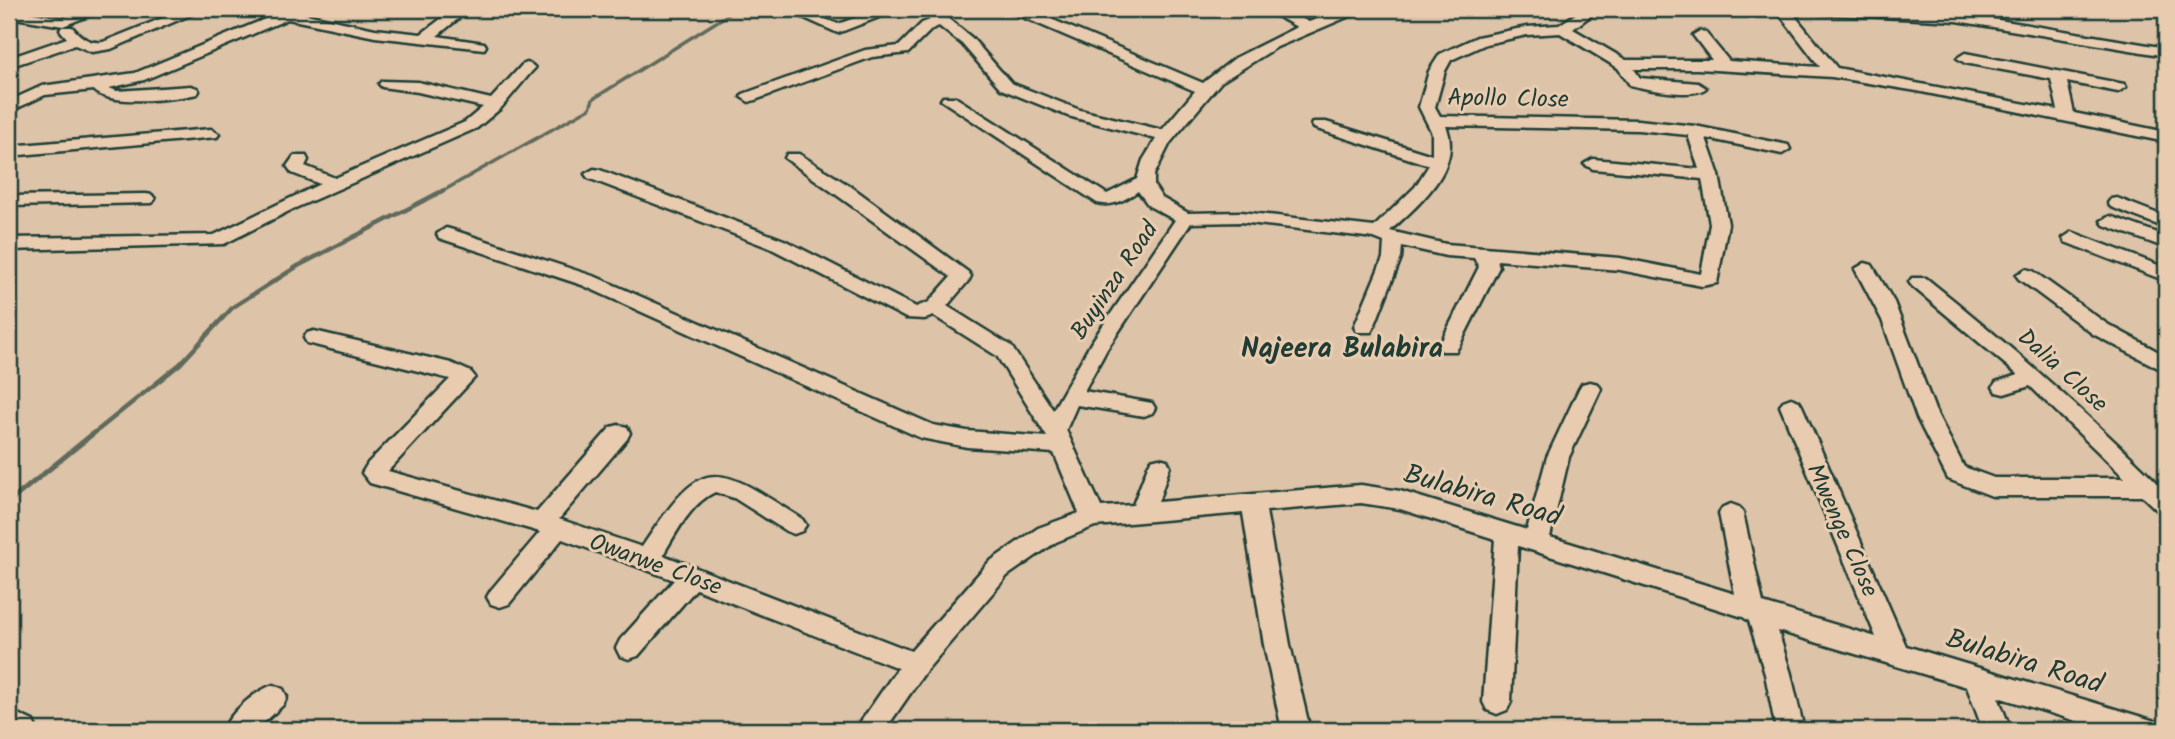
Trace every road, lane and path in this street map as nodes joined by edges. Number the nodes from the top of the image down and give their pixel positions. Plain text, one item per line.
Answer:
1 (99, 9) edge
2 (197, 9) edge
3 (463, 9) edge
4 (893, 9) edge
5 (925, 9) edge
6 (1271, 9) edge
7 (1350, 9) edge
8 (1592, 9) edge
9 (1804, 9) edge
10 (1018, 10) edge
11 (281, 11) edge
12 (9, 13) edge
13 (807, 16) dead end
14 (941, 20) junction
15 (63, 22) junction
16 (1309, 27) junction
17 (1563, 29) junction
18 (1700, 34) dead end
19 (236, 37) junction
20 (76, 40) junction
21 (423, 40) junction
22 (479, 46) dead end
23 (2166, 52) edge
24 (1965, 58) dead end
25 (228, 59) dead end
26 (9, 63) edge
27 (1623, 65) junction
28 (1724, 65) junction
29 (527, 68) dead end
30 (1832, 72) junction
31 (2058, 76) junction
32 (387, 84) dead end
33 (99, 85) junction
34 (2118, 87) dead end
35 (1698, 88) dead end
36 (1206, 90) junction
37 (191, 91) dead end
38 (749, 97) dead end
39 (949, 100) dead end
40 (495, 105) junction
41 (9, 107) edge
42 (2067, 116) junction
43 (1435, 121) junction
44 (1320, 125) dead end
45 (1695, 131) junction
46 (211, 134) dead end
47 (1166, 136) junction
48 (2166, 137) edge
49 (1782, 149) dead end
50 (9, 151) edge
51 (793, 158) dead end
52 (300, 160) dead end
53 (1438, 162) junction
54 (1593, 164) dead end
55 (594, 174) dead end
56 (1710, 175) junction
57 (1144, 182) junction
58 (335, 184) junction
59 (146, 199) dead end
60 (9, 201) edge
61 (2117, 203) dead end
62 (1185, 218) junction
63 (2110, 221) dead end
64 (2166, 223) edge
65 (446, 234) dead end
66 (1386, 236) junction
67 (2071, 238) dead end
68 (2166, 243) edge
69 (9, 244) edge
70 (1478, 252) junction
71 (1865, 269) dead end
72 (2026, 275) dead end
73 (2166, 275) edge
74 (1919, 282) dead end
75 (936, 306) junction
76 (1364, 327) dead end
77 (314, 338) dead end
78 (1449, 346) dead end
79 (2166, 365) edge
80 (2033, 378) junction
81 (2004, 387) dead end
82 (1590, 389) dead end
83 (1069, 396) junction
84 (1791, 406) dead end
85 (1144, 408) dead end
86 (619, 433) dead end
87 (1058, 438) junction
88 (1159, 466) dead end
89 (2147, 487) junction
90 (1253, 503) junction
91 (2166, 505) edge
92 (1142, 513) junction
93 (1731, 513) dead end
94 (1093, 517) junction
95 (794, 525) dead end
96 (550, 526) junction
97 (1507, 534) junction
98 (1536, 542) junction
99 (647, 559) junction
100 (692, 576) junction
101 (500, 597) dead end
102 (1756, 612) junction
103 (629, 648) dead end
104 (1896, 654) junction
105 (916, 664) junction
106 (1978, 679) junction
107 (272, 697) dead end
108 (1497, 702) dead end
109 (9, 722) edge
110 (23, 730) edge
111 (237, 730) edge
112 (869, 730) edge
113 (1296, 730) edge
114 (1790, 730) edge
115 (1997, 730) edge
116 (2145, 730) edge

1 - 15 street
2 - 20 street
3 - 21 street
4 - 13 street
5 - 14 street
6 - 16 street
7 - 16 street, Buyinza Road
8 - 17 street
9 - 23 street
9 - 30 street
10 - 36 street
11 - 19 street
11 - 21 street
12 - 15 street
14 - 38 street
14 - 47 street
15 - 20 street
16 - 36 street, Buyinza Road
17 - 27 street
17 - 43 street
18 - 28 street
19 - 25 street
19 - 33 street
20 - 26 street
21 - 22 street
24 - 31 street
27 - 28 street
27 - 35 street
28 - 30 street
29 - 40 street
30 - 42 street
31 - 34 street
31 - 42 street
32 - 40 street
33 - 37 street
33 - 41 street
36 - 47 street, Buyinza Road
39 - 57 street
40 - 58 street
42 - 48 street
43 - 45 street, Apollo Close
43 - 53 street, Apollo Close
44 - 53 street
45 - 49 street, Apollo Close
45 - 56 street
46 - 50 street
47 - 57 street, Buyinza Road
51 - 75 street
52 - 58 street
53 - 66 street
54 - 56 street
55 - 75 street
56 - 70 street
57 - 62 street, Buyinza Road
58 - 69 street
59 - 60 street
61 - 64 street
62 - 66 street
62 - 83 street, Buyinza Road
63 - 68 street
65 - 87 street
66 - 70 street
66 - 76 street
67 - 73 street
70 - 78 street
71 - 89 street
72 - 79 street
74 - 80 street, Dalia Close
75 - 87 street
77 - 96 street, Owarwe Close
80 - 81 street
80 - 89 street, Dalia Close
82 - 98 street
83 - 85 street
83 - 87 street, Buyinza Road
84 - 104 street, Mwenge Close
86 - 96 street
87 - 94 street
88 - 92 street
89 - 91 street, Dalia Close
90 - 92 street, Bulabira Road
90 - 97 street, Bulabira Road
90 - 113 street
92 - 94 street, Bulabira Road
93 - 102 street
94 - 105 street, Bulabira Road
95 - 99 street
96 - 99 street, Owarwe Close
96 - 101 street
97 - 98 street, Bulabira Road
97 - 108 street
98 - 102 street, Bulabira Road
99 - 100 street, Owarwe Close
100 - 103 street
100 - 105 street, Owarwe Close
102 - 104 street, Bulabira Road
102 - 114 street
104 - 106 street, Bulabira Road
105 - 112 street, Bulabira Road
106 - 115 street
106 - 116 street, Bulabira Road
107 - 111 street
109 - 110 street

